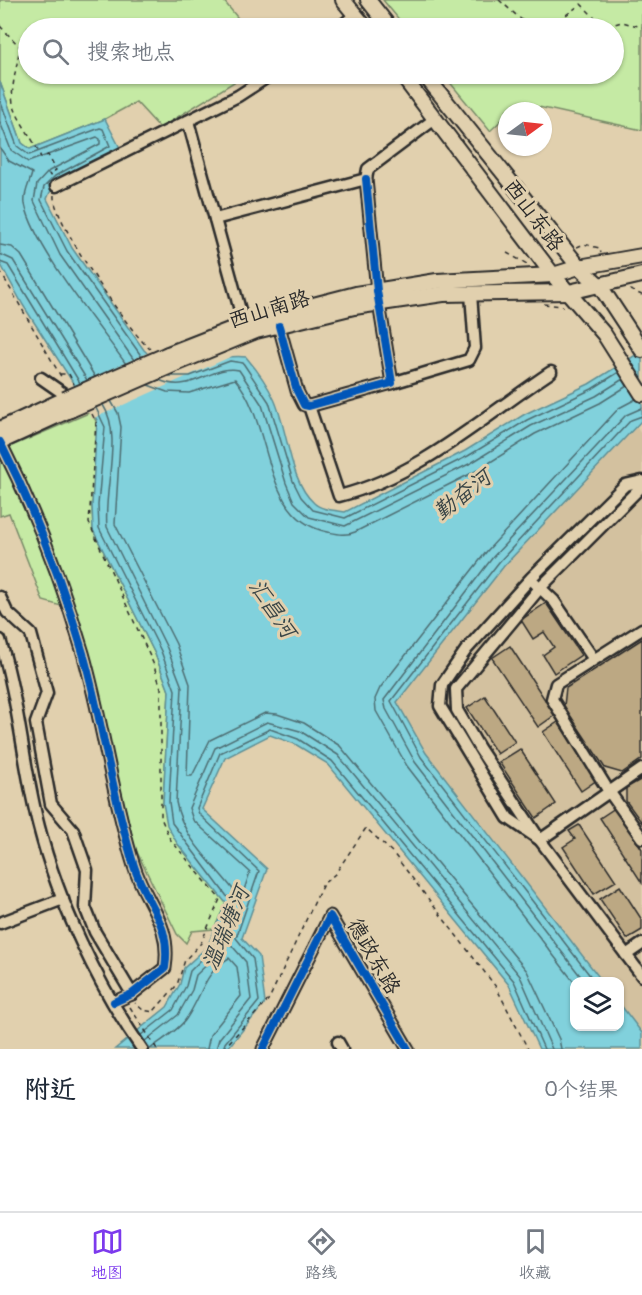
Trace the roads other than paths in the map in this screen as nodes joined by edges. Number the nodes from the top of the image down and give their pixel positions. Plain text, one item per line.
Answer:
1 (343, 0) edge
2 (368, 0) edge
3 (355, 15) junction
4 (351, 18) edge
5 (358, 18) edge
6 (382, 18) edge
7 (256, 84) edge
8 (409, 84) edge
9 (432, 84) edge
10 (436, 118) junction
11 (188, 121) junction
12 (366, 179) junction
13 (56, 186) road end
14 (215, 219) junction
15 (642, 256) edge
16 (579, 267) junction
17 (553, 275) junction
18 (642, 275) edge
19 (600, 286) junction
20 (569, 292) junction
21 (471, 294) junction
22 (378, 297) junction
23 (279, 326) junction
24 (246, 330) junction
25 (642, 350) edge
26 (551, 372) dead end
27 (41, 378) dead end
28 (392, 383) junction
29 (642, 394) edge
30 (66, 401) junction
31 (309, 406) junction
32 (0, 429) edge
33 (0, 442) edge
34 (642, 483) edge
35 (531, 578) junction
36 (540, 588) junction
37 (0, 597) edge
38 (642, 629) edge
39 (0, 640) edge
40 (593, 658) junction
41 (4, 671) edge
42 (642, 769) edge
43 (608, 790) junction
44 (642, 838) edge
45 (540, 840) junction
46 (63, 899) junction
47 (0, 923) edge
48 (642, 944) edge
49 (626, 955) junction
50 (642, 976) edge
51 (132, 994) junction
52 (114, 1002) junction
53 (142, 1049) edge
54 (263, 1049) edge
55 (408, 1049) edge

1 - 3 main road
2 - 6 main road
3 - 4 street
3 - 5 main road
7 - 11 street
8 - 10 main road, 西山东路
9 - 16 main road, 西山东路
10 - 12 street
10 - 17 main road, 西山东路
11 - 13 street
11 - 14 street
12 - 14 street
12 - 22 street
14 - 24 street
15 - 16 main road, 西山东路
16 - 17 main road, 西山南路
16 - 19 main road
17 - 20 main road, 西山东路
17 - 22 main road, 西山南路
18 - 19 main road
19 - 20 main road
19 - 25 main road
20 - 21 main road, 西山南路
20 - 29 main road, 西山东路
21 - 22 main road, 西山南路
21 - 28 street
22 - 23 main road, 西山南路
22 - 24 main road, 西山南路
22 - 28 street
23 - 24 main road, 西山南路
23 - 31 street
24 - 30 main road, 西山南路, bridge
26 - 31 street
27 - 30 street
28 - 31 street
30 - 32 main road, 西山南路
30 - 33 main road, 西山南路
33 - 51 street
34 - 35 street
34 - 36 street
35 - 36 street
35 - 45 street
36 - 40 street
36 - 45 street
37 - 51 street
38 - 40 street
39 - 41 street
40 - 43 street
41 - 46 street
42 - 43 street
43 - 44 street
43 - 45 street
45 - 49 street
46 - 47 street
46 - 52 street
48 - 49 street
49 - 50 street
51 - 52 street
52 - 53 street
54 - 55 street, 德政东路

